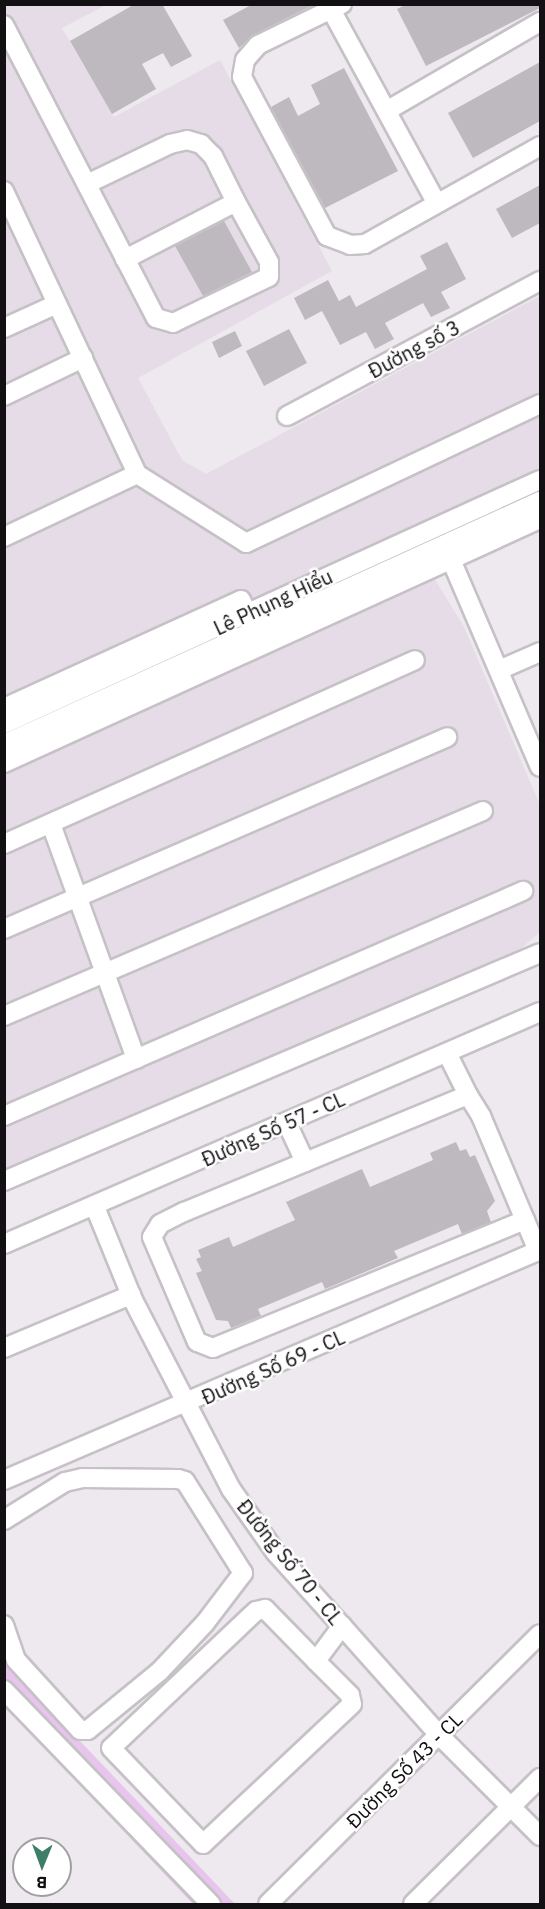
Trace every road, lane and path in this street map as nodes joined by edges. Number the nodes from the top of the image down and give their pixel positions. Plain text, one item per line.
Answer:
1 (334, 6) edge
2 (540, 22) edge
3 (4, 25) edge
4 (388, 110) junction
5 (540, 146) edge
6 (87, 184) junction
7 (5, 192) edge
8 (236, 202) junction
9 (436, 202) junction
10 (125, 259) junction
11 (540, 282) edge
12 (57, 304) junction
13 (4, 328) edge
14 (83, 358) junction
15 (4, 396) edge
16 (540, 405) edge
17 (287, 416) dead end
18 (137, 474) junction
19 (540, 480) edge
20 (540, 501) edge
21 (540, 519) edge
22 (437, 527) junction
23 (540, 529) edge
24 (4, 537) edge
25 (450, 557) junction
26 (250, 622) junction
27 (262, 651) junction
28 (540, 652) edge
29 (415, 660) dead end
30 (499, 670) junction
31 (4, 708) edge
32 (4, 724) edge
33 (447, 737) dead end
34 (4, 744) edge
35 (4, 763) edge
36 (540, 766) edge
37 (4, 773) edge
38 (483, 811) dead end
39 (51, 824) junction
40 (4, 844) edge
41 (523, 891) dead end
42 (76, 898) junction
43 (4, 929) edge
44 (540, 953) edge
45 (104, 973) junction
46 (540, 1012) edge
47 (4, 1016) edge
48 (447, 1053) junction
49 (136, 1059) junction
50 (468, 1095) junction
51 (4, 1116) edge
52 (287, 1123) junction
53 (305, 1162) junction
54 (4, 1182) edge
55 (95, 1207) junction
56 (525, 1220) junction
57 (4, 1244) edge
58 (539, 1251) edge
59 (131, 1295) junction
60 (4, 1348) edge
61 (187, 1404) junction
62 (4, 1480) edge
63 (4, 1520) edge
64 (4, 1624) edge
65 (342, 1626) junction
66 (540, 1635) edge
67 (316, 1661) junction
68 (4, 1690) edge
69 (439, 1735) junction
70 (540, 1778) edge
71 (512, 1806) junction
72 (540, 1836) edge
73 (211, 1905) edge
74 (268, 1905) edge
75 (413, 1905) edge

1 - 4 street
1 - 9 street
2 - 4 street
3 - 6 street
4 - 9 street
5 - 9 street
6 - 8 street
6 - 10 street
7 - 12 street
8 - 10 street
8 - 10 street
11 - 17 street, Đường số 3
12 - 13 street
12 - 14 street
14 - 15 street
14 - 18 street
16 - 18 street
18 - 24 street
19 - 22 street, Lê Phụng Hiểu
20 - 25 street, Lê Phụng Hiểu
21 - 25 street, Lê Phụng Hiểu
22 - 25 street
22 - 26 street, Lê Phụng Hiểu
23 - 25 street, Lê Phụng Hiểu
25 - 26 street, Lê Phụng Hiểu
25 - 27 street, Lê Phụng Hiểu
25 - 30 street
26 - 27 street
26 - 31 street
26 - 32 street, Lê Phụng Hiểu
26 - 34 street, Lê Phụng Hiểu
27 - 35 street, Lê Phụng Hiểu
27 - 37 street, Lê Phụng Hiểu
28 - 30 street
29 - 39 street
30 - 36 street
33 - 42 street
38 - 45 street
39 - 40 street
39 - 42 street
41 - 49 street
42 - 43 street
42 - 45 street
44 - 54 street
45 - 47 street
45 - 49 street
46 - 48 street, Đường Số 57 - CL
48 - 50 street
48 - 52 street, Đường Số 57 - CL
49 - 51 street
50 - 53 street
50 - 56 street
52 - 53 street
52 - 55 street, Đường Số 57 - CL
53 - 56 street
55 - 57 street, Đường Số 57 - CL
55 - 59 street, Đường Số 70 - CL
56 - 58 street
58 - 61 street, Đường Số 69 - CL
59 - 60 street
59 - 61 street, Đường Số 70 - CL
61 - 62 street, Đường Số 69 - CL
61 - 65 street, Đường Số 70 - CL
63 - 64 street
65 - 67 street
65 - 69 street, Đường Số 70 - CL
66 - 69 street, Đường Số 43 - CL
67 - 67 street
68 - 73 street
69 - 71 street, Đường Số 70 - CL
69 - 74 street, Đường Số 43 - CL
70 - 71 street
71 - 72 street, Đường Số 70 - CL
71 - 75 street

